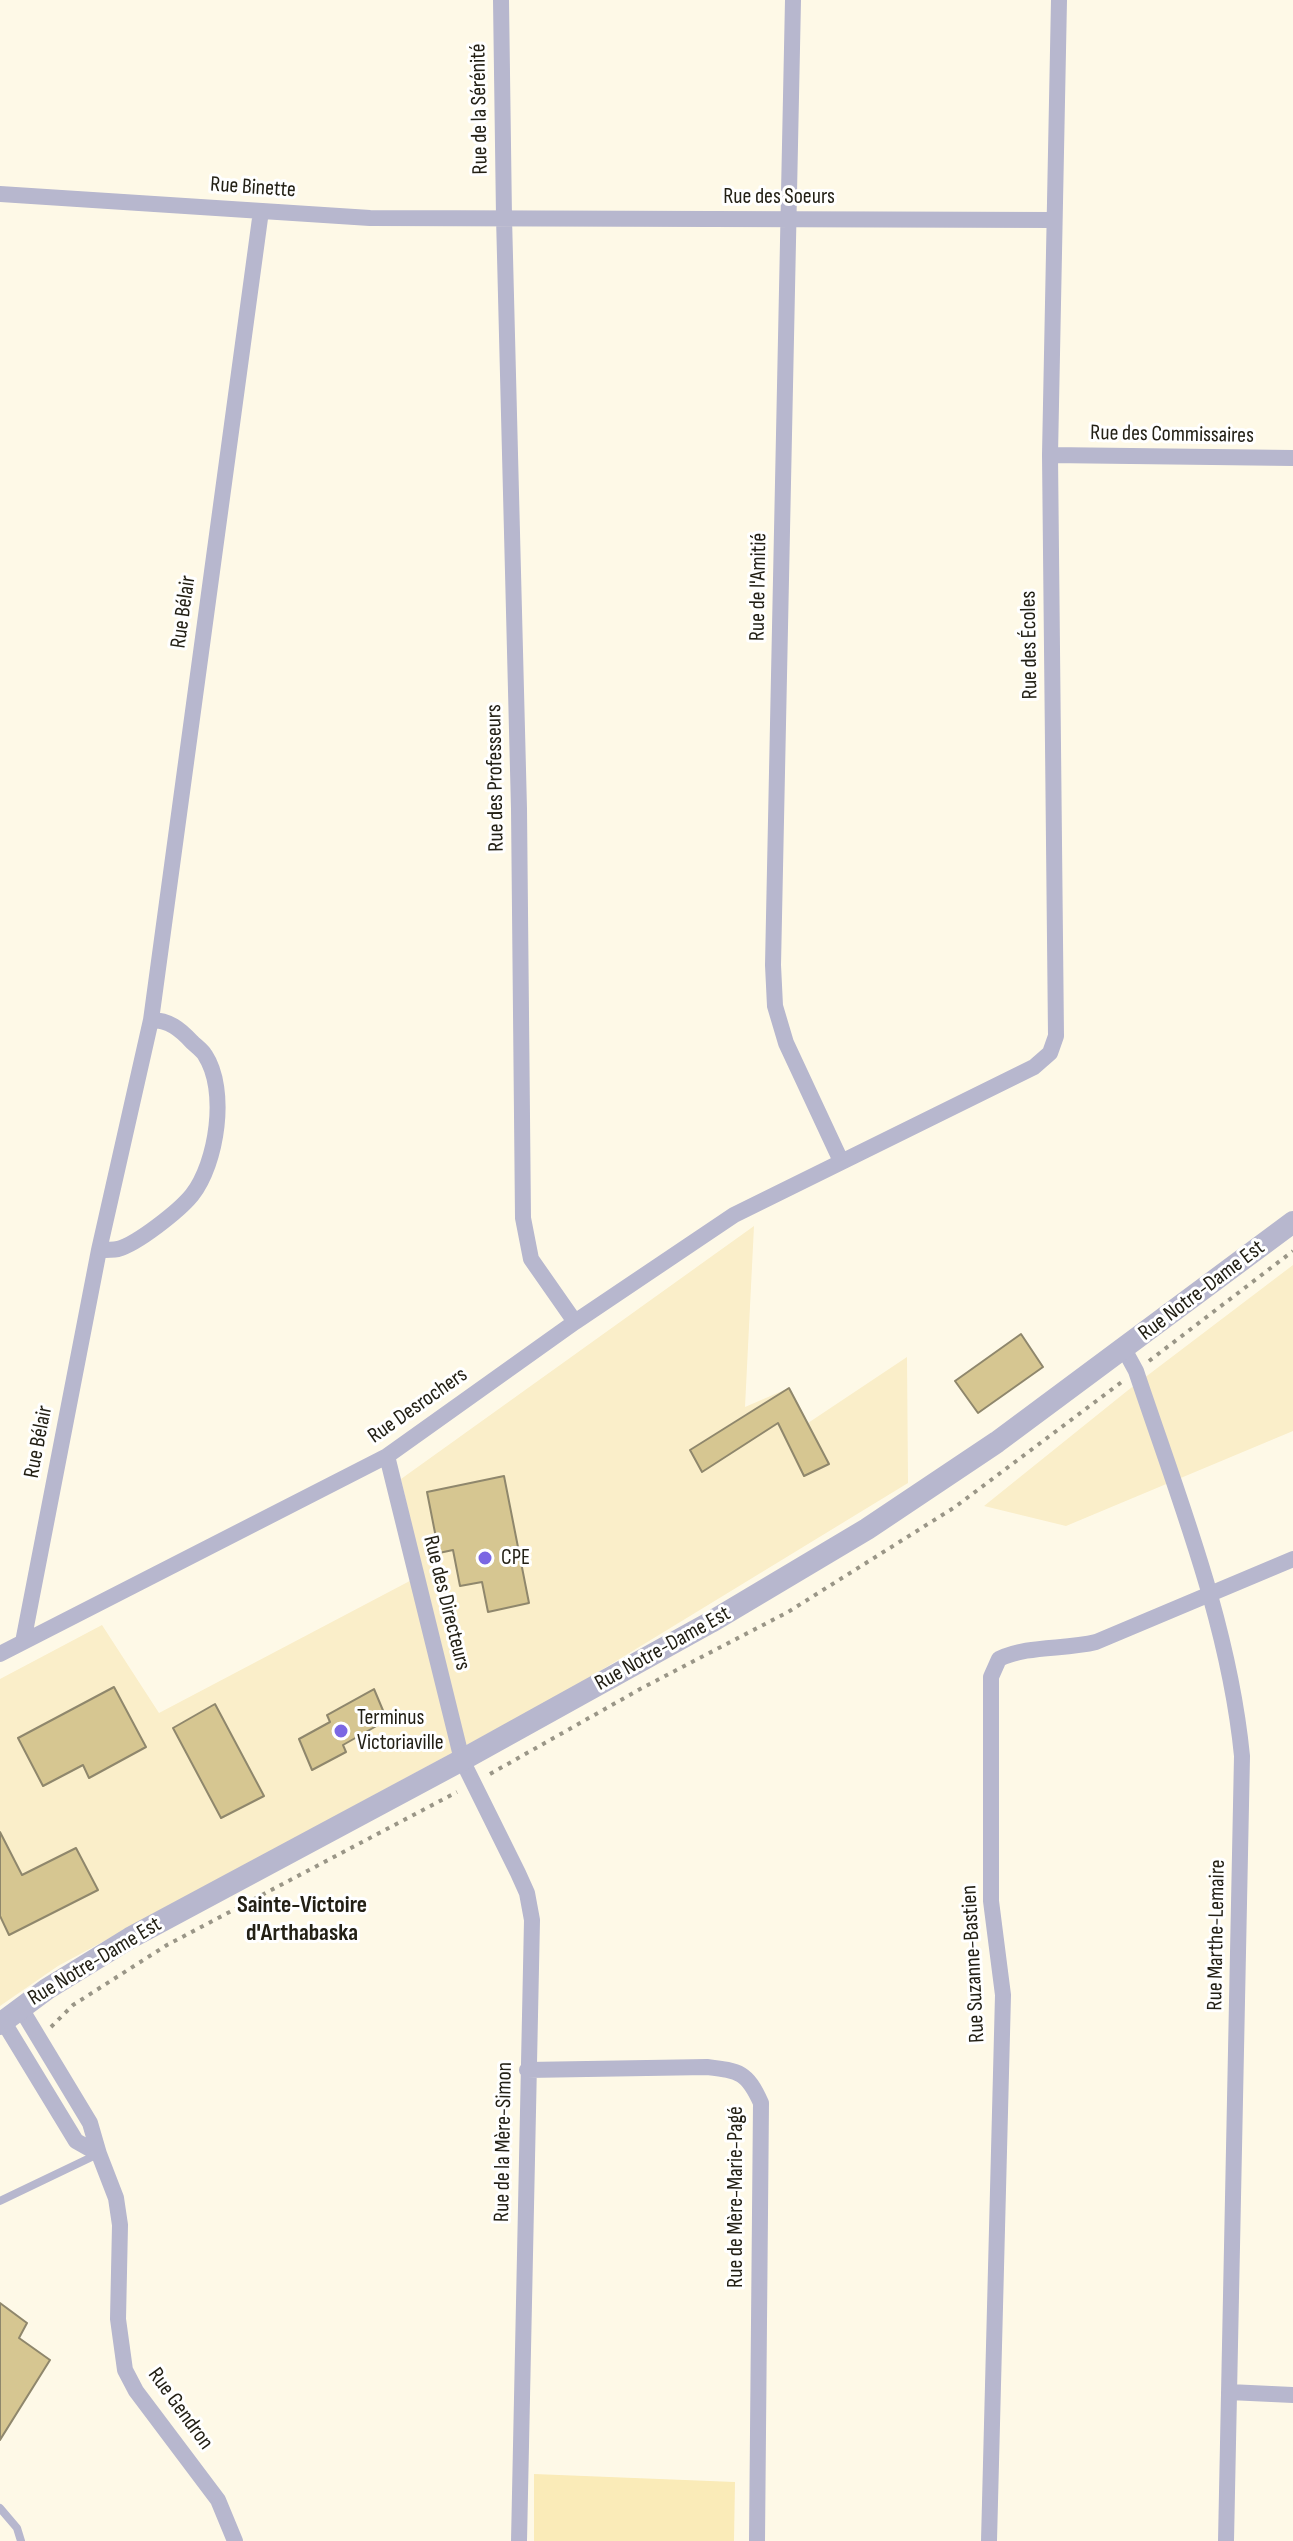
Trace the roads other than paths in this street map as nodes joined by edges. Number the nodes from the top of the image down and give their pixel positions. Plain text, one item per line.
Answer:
1 (501, 0) edge
2 (793, 0) edge
3 (1059, 0) edge
4 (0, 194) edge
5 (261, 211) junction
6 (504, 217) junction
7 (788, 219) junction
8 (1054, 220) junction
9 (1050, 455) junction
10 (1293, 458) edge
11 (151, 1020) junction
12 (841, 1161) junction
13 (1293, 1222) edge
14 (99, 1250) junction
15 (575, 1322) junction
16 (1124, 1349) junction
17 (387, 1456) junction
18 (1293, 1559) edge
19 (1211, 1593) junction
20 (23, 1642) junction
21 (0, 1654) edge
22 (462, 1760) junction
23 (8, 2018) edge
24 (527, 2070) junction
25 (99, 2154) junction
26 (0, 2201) edge
27 (1229, 2392) junction
28 (1293, 2395) edge
29 (0, 2508) edge
30 (21, 2541) edge
31 (235, 2541) edge
32 (519, 2541) edge
33 (757, 2541) edge
34 (989, 2541) edge
35 (1226, 2541) edge

1 - 6 street, Rue de la Sérénité
2 - 7 street, Rue de l'Amitié
3 - 8 street, Rue des Écoles
4 - 5 street, Rue Binette
5 - 6 street, Rue Binette
5 - 11 street, Rue Bélair
6 - 7 street, Rue des Soeurs
6 - 15 street, Rue des Professeurs
7 - 8 street, Rue des Soeurs
7 - 12 street, Rue de l'Amitié
8 - 9 street, Rue des Écoles
9 - 10 street, Rue des Commissaires
9 - 12 street, Rue des Écoles
11 - 14 street, Rue Bélair
11 - 14 street
12 - 15 street, Rue Desrochers
13 - 16 street, Rue Notre-Dame Est
14 - 20 street, Rue Bélair
15 - 17 street, Rue Desrochers
16 - 19 street, Rue Marthe-Lemaire
16 - 22 street, Rue Notre-Dame Est
17 - 20 street, Rue Desrochers
17 - 22 street, Rue des Directeurs
18 - 19 street, Rue Suzanne-Bastien
19 - 27 street, Rue Marthe-Lemaire
19 - 34 street, Rue Suzanne-Bastien
20 - 21 street, Rue Desrochers
22 - 23 street, Rue Notre-Dame Est
22 - 24 street, Rue de la Mère-Simon
23 - 25 street, Rue Gendron
24 - 32 street, Rue de la Mère-Simon
24 - 33 street, Rue de Mère-Marie-Pagé
25 - 26 lane
25 - 31 street, Rue Gendron
27 - 28 street
27 - 35 street, Rue Marthe-Lemaire
29 - 30 lane

